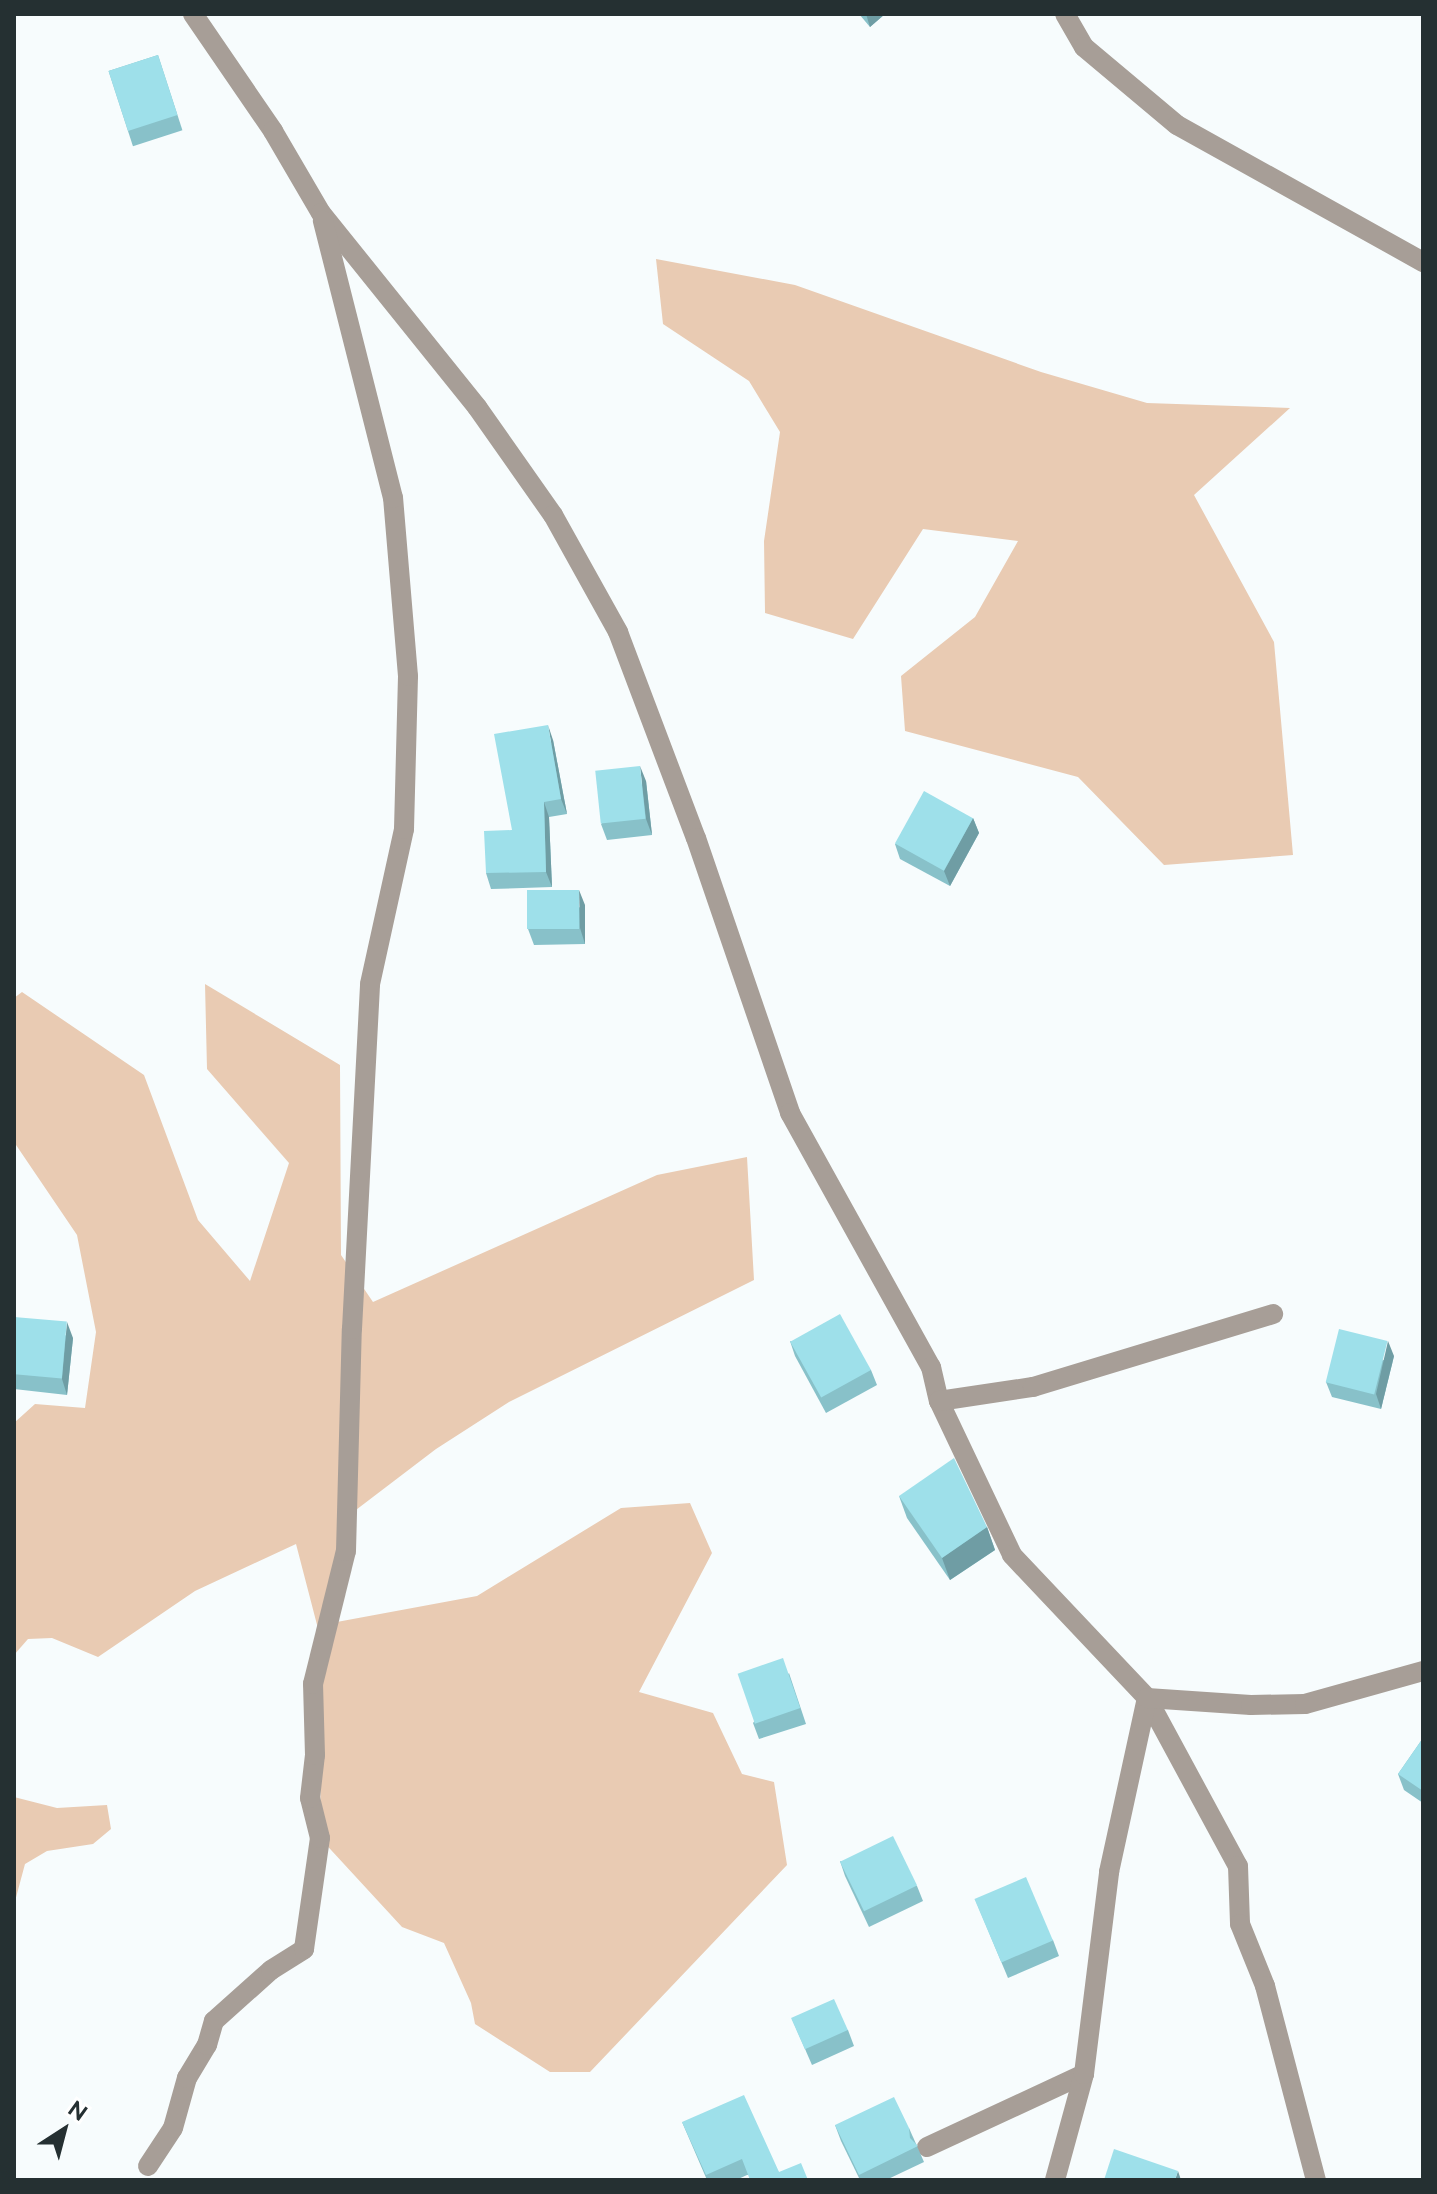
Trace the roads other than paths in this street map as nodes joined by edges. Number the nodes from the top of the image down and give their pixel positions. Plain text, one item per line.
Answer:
1 (193, 14) edge
2 (1065, 14) edge
3 (321, 213) junction
4 (1423, 262) edge
5 (1273, 1314) dead end
6 (939, 1401) junction
7 (1423, 1671) edge
8 (1147, 1698) junction
9 (1084, 2074) junction
10 (927, 2147) dead end
11 (148, 2166) dead end
12 (1055, 2180) edge
13 (1316, 2180) edge

1 - 3 street
2 - 4 street
3 - 6 street
3 - 11 street
5 - 6 street
6 - 8 street
7 - 8 street
8 - 9 street
8 - 13 street
9 - 10 street
9 - 12 street

